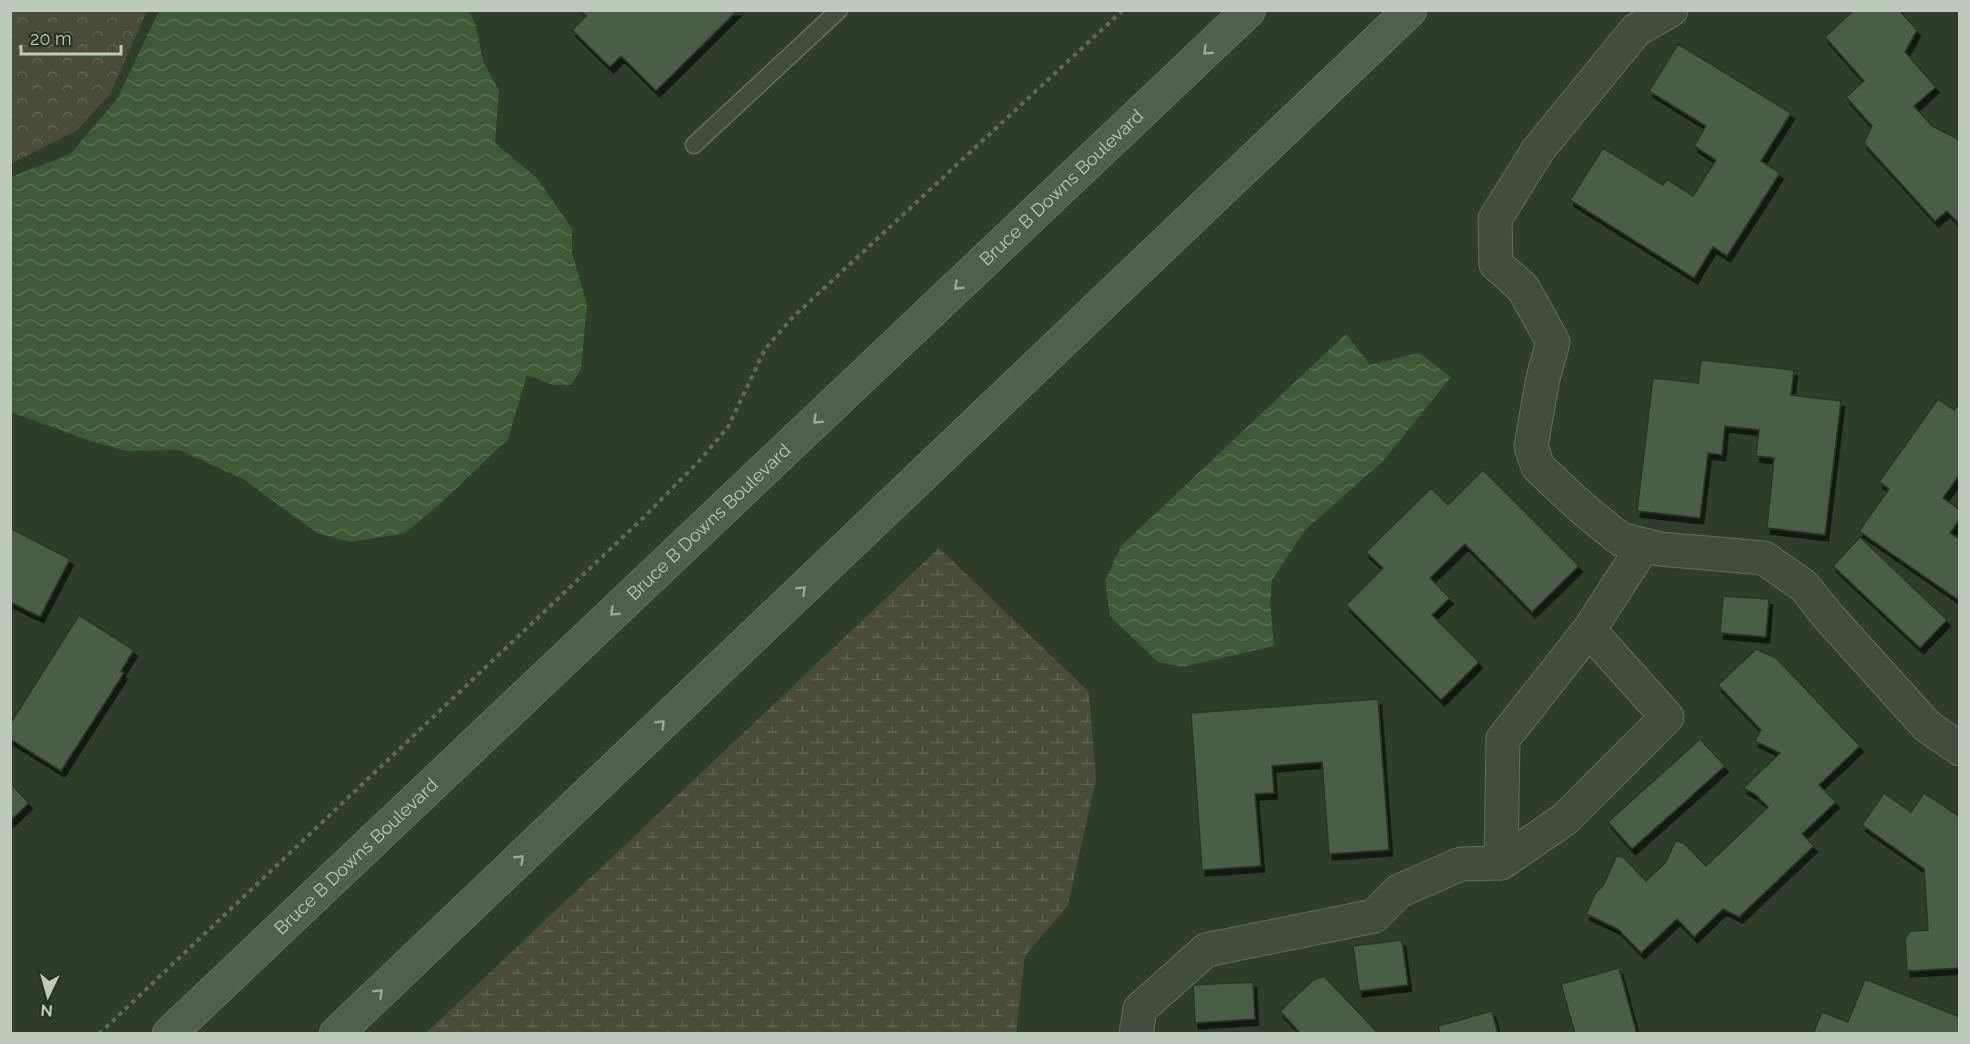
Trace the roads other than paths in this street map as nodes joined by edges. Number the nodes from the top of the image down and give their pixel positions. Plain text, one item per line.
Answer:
1 (839, 10) edge
2 (1249, 10) edge
3 (1410, 10) edge
4 (1671, 10) edge
5 (694, 145) dead end
6 (1644, 545) junction
7 (1588, 630) junction
8 (1956, 740) edge
9 (1501, 863) junction
10 (169, 1034) edge
11 (336, 1034) edge
12 (1136, 1034) edge

1 - 5 lane
2 -> 10 main road, Bruce B Downs Boulevard
11 -> 3 main road
4 - 6 street
6 - 7 street
6 - 8 street
7 - 9 street
7 - 9 street
9 - 12 street

